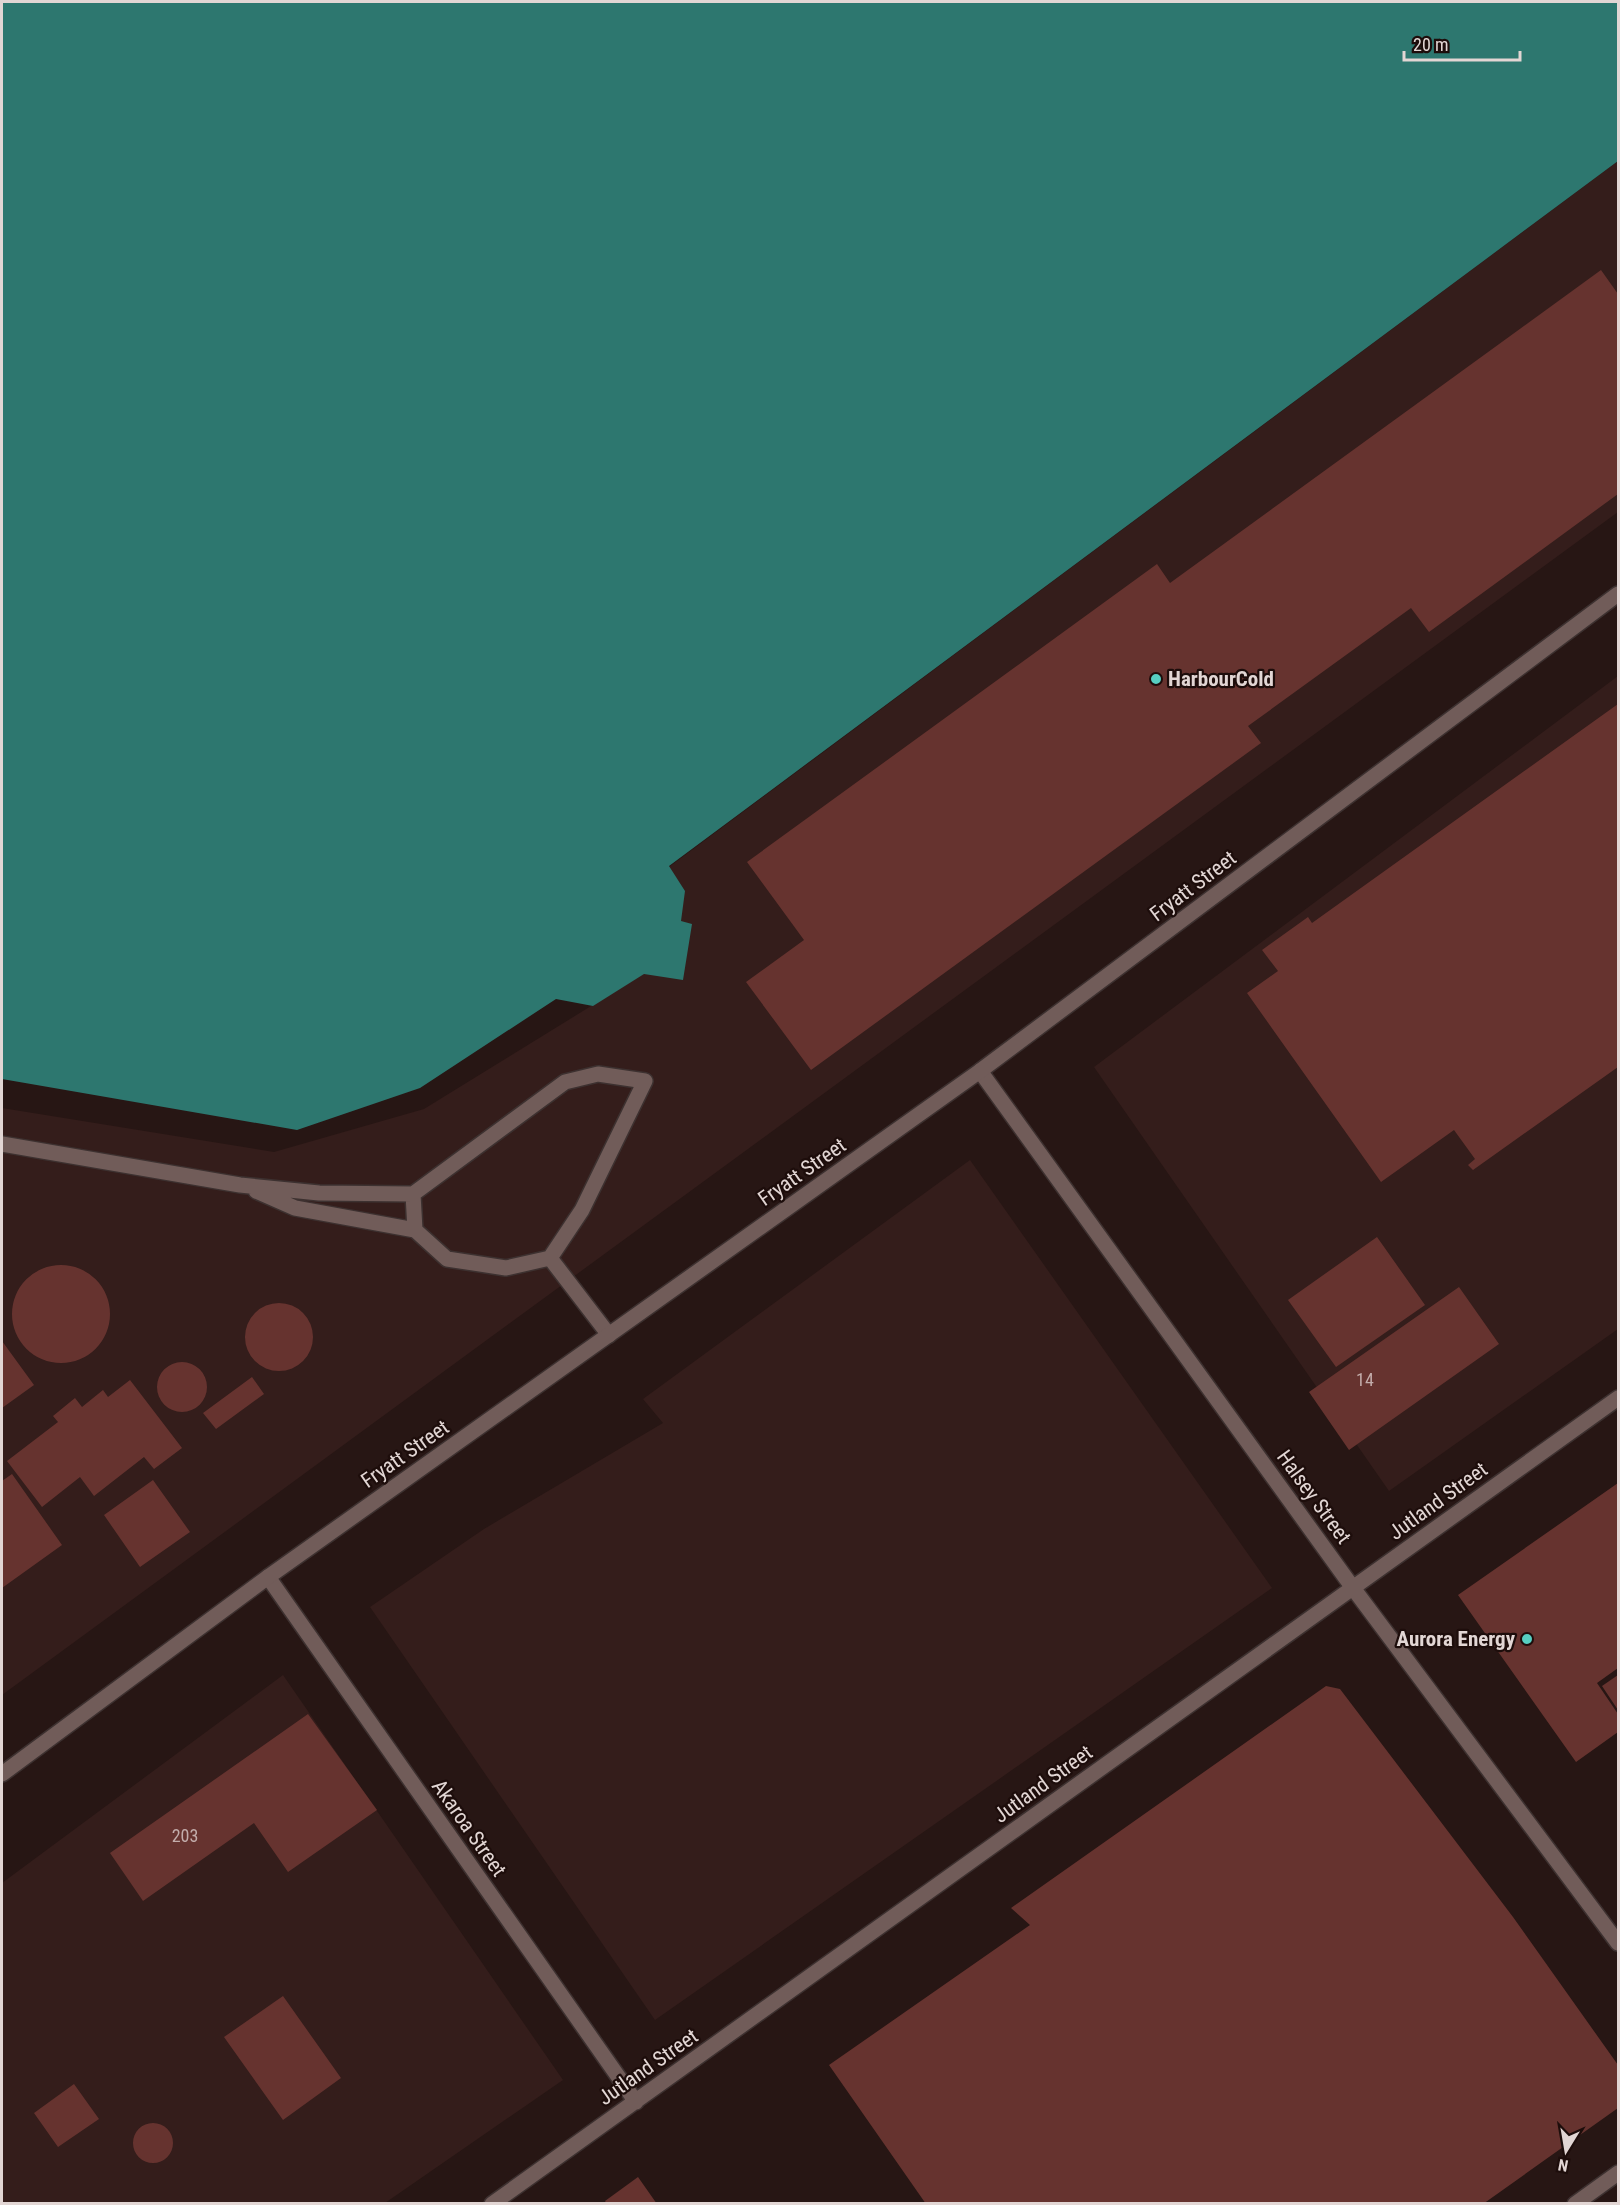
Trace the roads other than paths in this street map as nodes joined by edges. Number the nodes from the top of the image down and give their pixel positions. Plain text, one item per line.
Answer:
1 (1618, 594) edge
2 (980, 1071) junction
3 (2, 1144) edge
4 (240, 1185) junction
5 (413, 1194) junction
6 (415, 1230) junction
7 (550, 1258) junction
8 (609, 1335) junction
9 (1618, 1398) edge
10 (268, 1577) junction
11 (1353, 1588) junction
12 (2, 1774) edge
13 (1618, 1943) edge
14 (636, 2102) junction
15 (1618, 2173) edge
16 (492, 2204) edge
17 (1575, 2204) edge

1 - 2 street, Fryatt Street
2 - 8 street, Fryatt Street
2 - 11 street, Halsey Street
3 - 4 street
4 - 5 street
4 - 6 street
5 - 6 street
5 - 7 street
6 - 7 street
7 - 8 street
8 - 10 street, Fryatt Street
9 - 11 street, Jutland Street
10 - 12 street, Fryatt Street
10 - 14 street, Akaroa Street
11 - 13 street, Halsey Street
11 - 14 street, Jutland Street
14 - 16 street, Jutland Street
15 - 17 street

